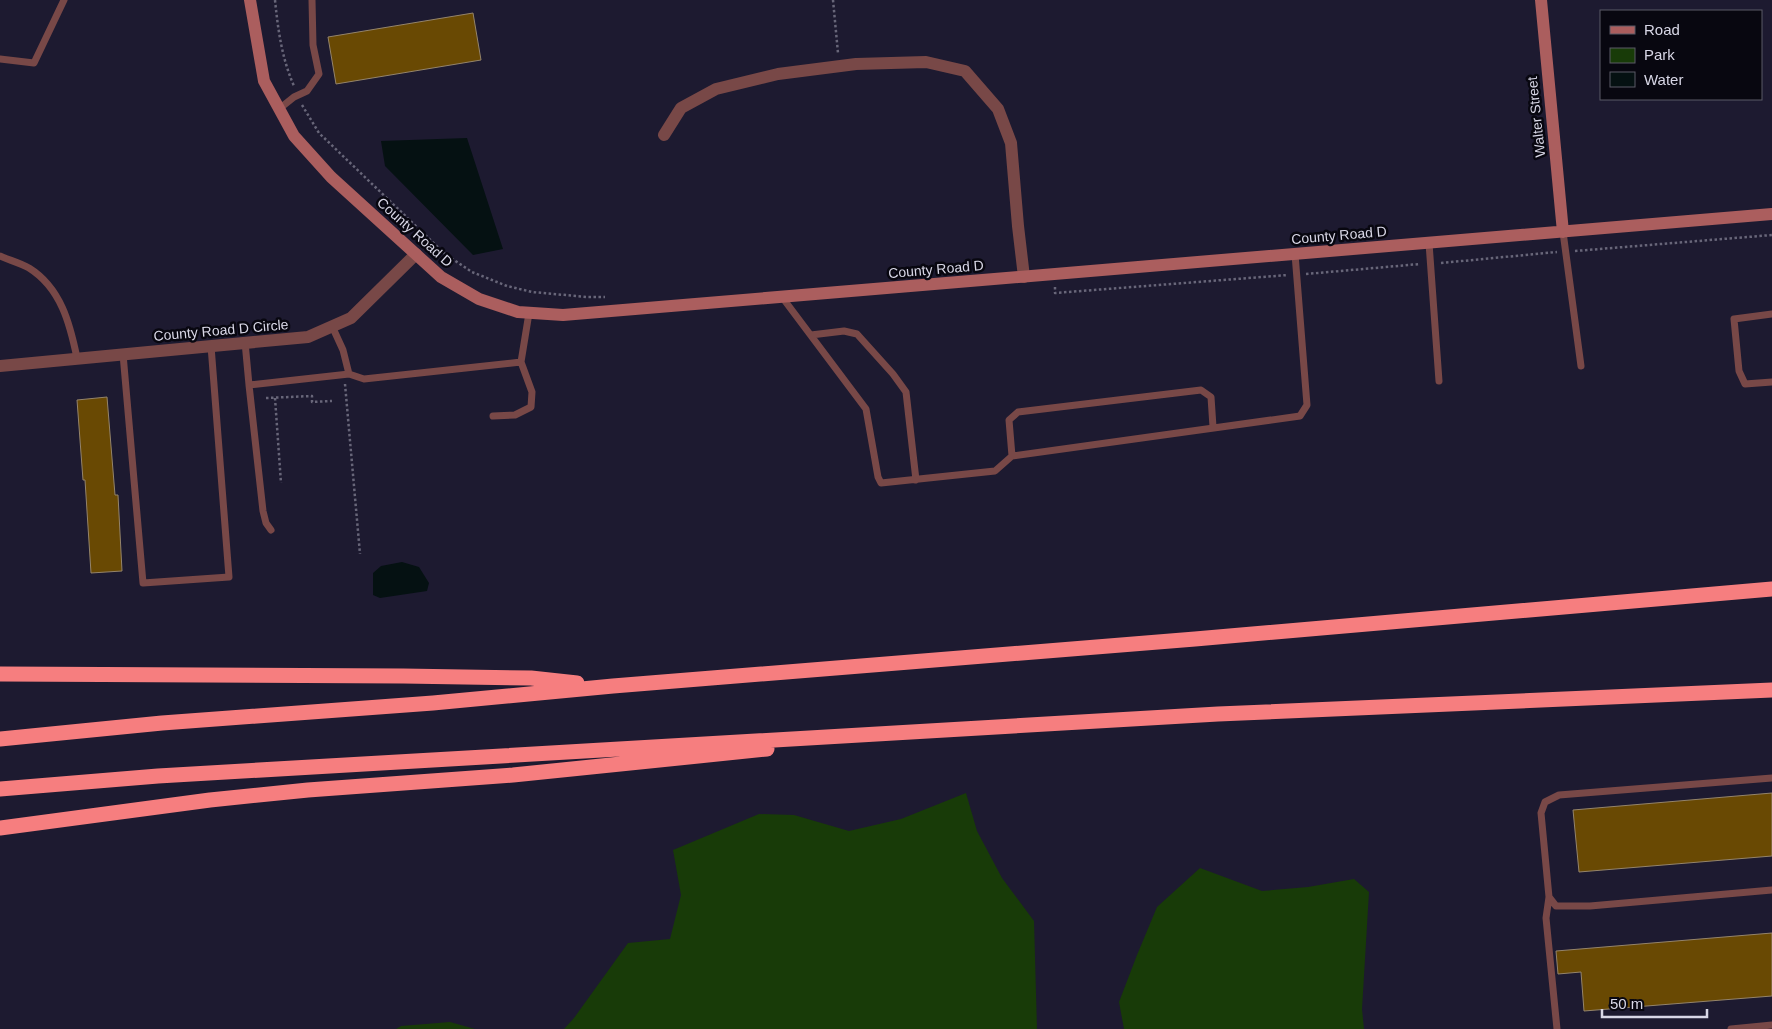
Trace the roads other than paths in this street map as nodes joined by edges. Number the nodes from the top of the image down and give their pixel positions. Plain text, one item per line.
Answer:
1 (64, 0) edge
2 (250, 0) edge
3 (254, 0) edge
4 (312, 0) edge
5 (1541, 0) edge
6 (253, 16) junction
7 (0, 59) edge
8 (279, 109) junction
9 (664, 135) dead end
10 (1772, 214) edge
11 (1563, 232) junction
12 (1429, 243) junction
13 (416, 254) junction
14 (1295, 254) junction
15 (0, 256) edge
16 (1024, 277) junction
17 (782, 297) junction
18 (529, 312) junction
19 (1772, 314) edge
20 (332, 326) junction
21 (811, 335) junction
22 (245, 342) junction
23 (211, 346) junction
24 (123, 354) junction
25 (77, 358) junction
26 (521, 362) junction
27 (0, 366) edge
28 (1582, 366) dead end
29 (347, 375) junction
30 (1439, 381) dead end
31 (1772, 382) edge
32 (249, 385) junction
33 (493, 416) dead end
34 (1213, 427) junction
35 (1012, 456) junction
36 (916, 480) junction
37 (271, 530) dead end
38 (1772, 589) edge
39 (0, 674) edge
40 (614, 686) junction
41 (1772, 690) edge
42 (987, 727) junction
43 (0, 739) edge
44 (1772, 778) edge
45 (0, 789) edge
46 (0, 828) edge
47 (1772, 890) edge
48 (1550, 897) junction
49 (1772, 1025) edge
50 (1557, 1029) edge
51 (1731, 1029) edge

1 - 7 lane
2 - 6 street
3 - 6 street
4 - 8 lane
5 - 11 street, Walter Street
6 - 8 street, County Road D
8 - 13 street, County Road D
9 - 16 street
10 - 11 street, County Road D
11 - 12 street, County Road D
11 - 28 lane
12 - 14 street, County Road D
12 - 30 lane
13 - 18 street, County Road D
13 - 20 street, County Road D Circle
14 - 16 street, County Road D
14 - 34 lane
15 - 25 lane
16 - 17 street, County Road D
17 - 18 street, County Road D
17 - 21 lane
18 - 26 lane
19 - 31 lane
20 - 22 street, County Road D Circle
20 - 29 lane
21 - 36 lane
21 - 36 lane
22 - 23 street, County Road D Circle
22 - 32 lane
23 - 24 street, County Road D Circle
23 - 24 lane
24 - 25 street, County Road D Circle
25 - 27 street, County Road D Circle
26 - 29 lane
26 - 33 lane
29 - 32 lane
32 - 37 lane
34 - 35 lane
34 - 35 lane
35 - 36 lane
38 - 40 highway
39 - 40 highway
40 - 43 highway
41 - 42 highway
42 - 45 highway
42 - 46 highway
44 - 48 lane
47 - 48 lane
48 - 50 lane
49 - 51 lane

